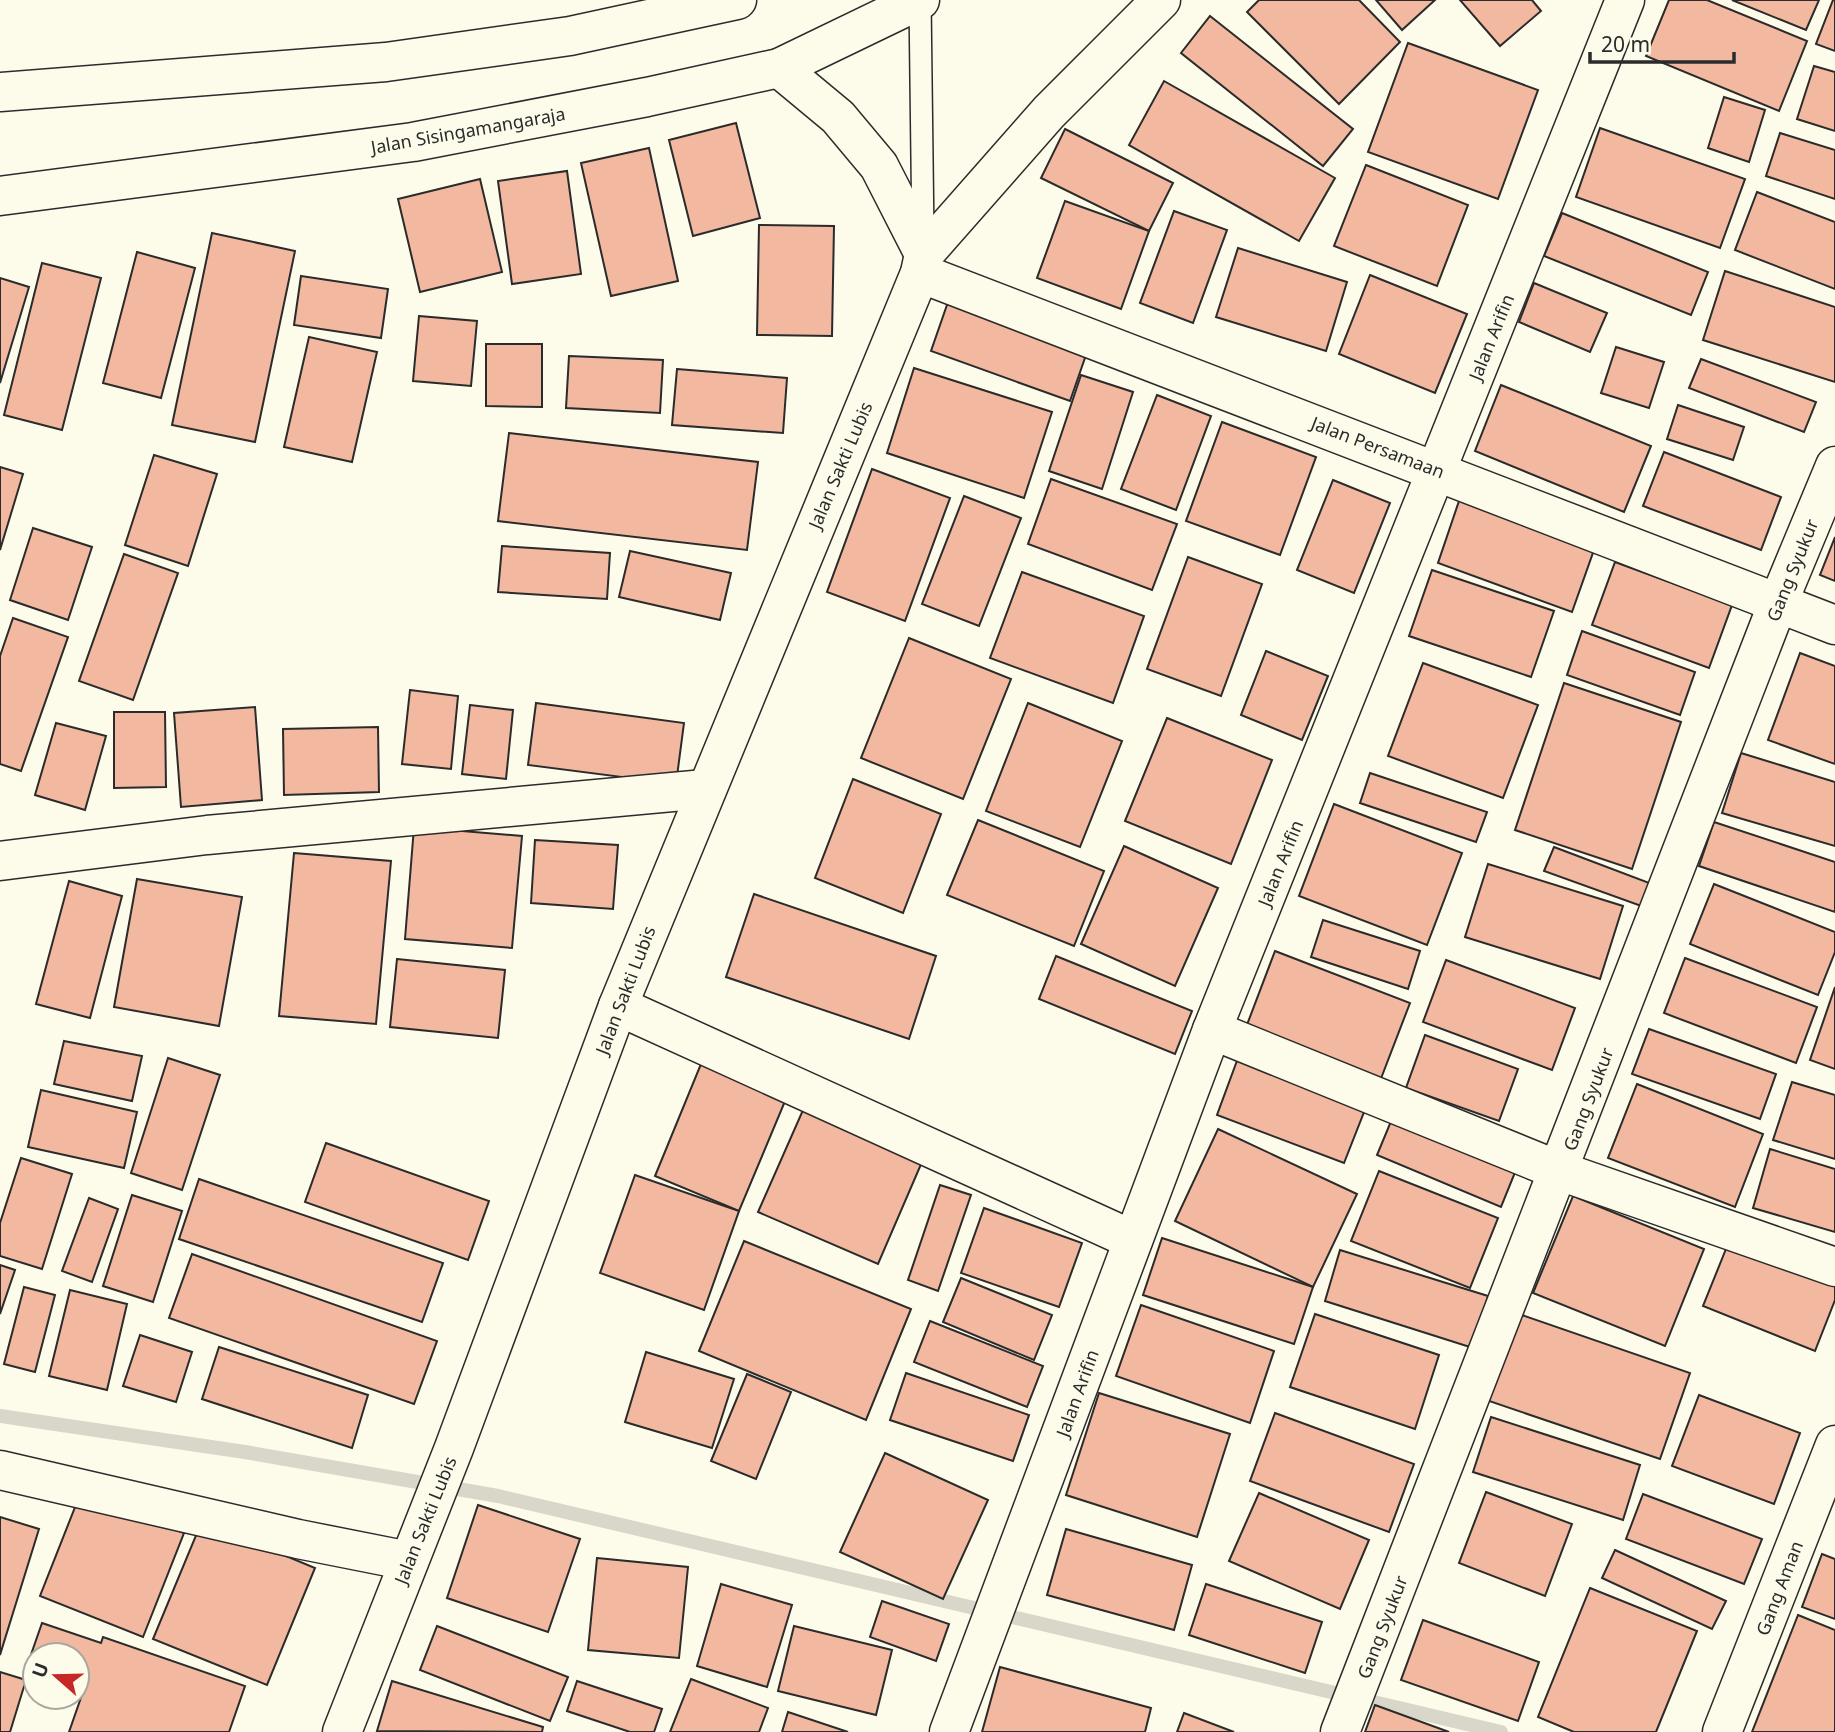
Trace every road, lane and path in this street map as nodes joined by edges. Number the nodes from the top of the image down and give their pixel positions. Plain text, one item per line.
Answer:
1 (737, 0) edge
2 (920, 0) edge
3 (1161, 0) edge
4 (1625, 0) edge
5 (779, 68) junction
6 (0, 92) edge
7 (0, 196) edge
8 (922, 263) junction
9 (1835, 466) edge
10 (1439, 470) junction
11 (1779, 603) junction
12 (1835, 625) edge
13 (705, 789) junction
14 (0, 861) edge
15 (618, 1006) junction
16 (1212, 1030) junction
17 (1560, 1171) junction
18 (1133, 1240) junction
19 (1835, 1267) edge
20 (1835, 1445) edge
21 (0, 1470) edge
22 (412, 1550) junction
23 (342, 1732) edge
24 (948, 1732) edge
25 (1340, 1732) edge
26 (1722, 1732) edge

1 - 6 street
2 - 5 street, Jalan Sisingamangaraja
2 - 8 lane
3 - 8 street, Jalan Sakti Lubis
4 - 10 street, Jalan Arifin
5 - 7 street, Jalan Sisingamangaraja
5 - 8 street
8 - 10 street, Jalan Persamaan
8 - 13 street, Jalan Sakti Lubis
9 - 11 street, Gang Syukur
10 - 11 street, Jalan Persamaan
10 - 16 street, Jalan Arifin
11 - 12 street, Jalan Persamaan
11 - 17 street, Gang Syukur
13 - 14 street
13 - 15 street, Jalan Sakti Lubis
15 - 18 street
15 - 22 street, Jalan Sakti Lubis
16 - 17 street
16 - 18 street, Jalan Arifin
17 - 19 street
17 - 25 street, Gang Syukur
18 - 24 street, Jalan Arifin
20 - 26 street, Gang Aman
21 - 22 street
22 - 23 street, Jalan Sakti Lubis

